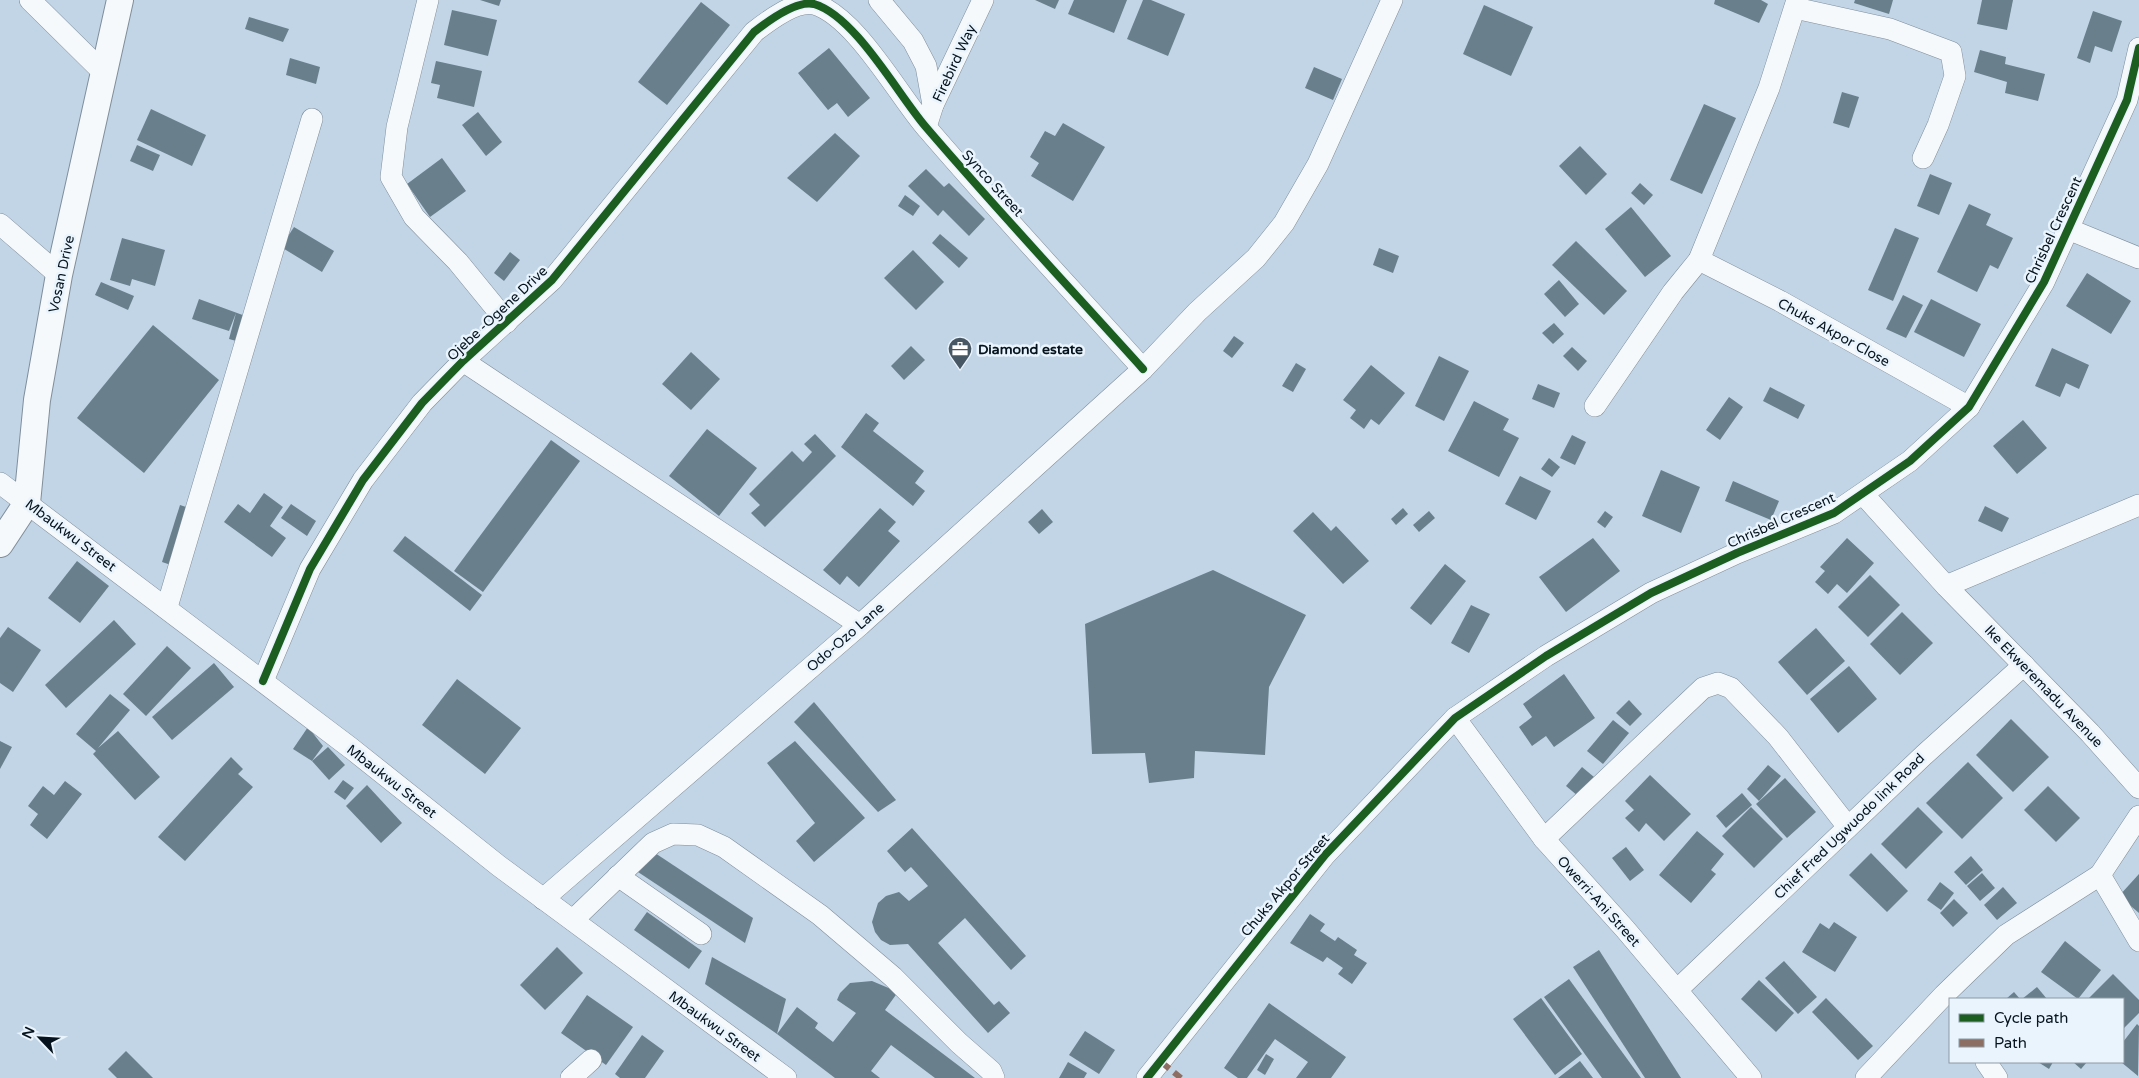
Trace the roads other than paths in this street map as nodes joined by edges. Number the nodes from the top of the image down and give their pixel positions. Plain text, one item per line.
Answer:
1 (30, 0) edge
2 (120, 0) edge
3 (428, 0) edge
4 (879, 0) edge
5 (983, 0) edge
6 (1392, 0) edge
7 (1796, 4) edge
8 (830, 11) joint
9 (2139, 48) edge
10 (105, 74) junction
11 (2135, 86) edge
12 (933, 105) junction
13 (312, 119) dead end
14 (926, 127) junction
15 (1923, 158) dead end
16 (0, 224) edge
17 (2068, 229) junction
18 (2139, 258) edge
19 (1699, 260) junction
20 (59, 275) junction
21 (507, 322) junction
22 (463, 361) junction
23 (1143, 369) junction
24 (1595, 406) dead end
25 (1969, 407) junction
26 (0, 482) edge
27 (1863, 494) junction
28 (27, 502) junction
29 (2139, 505) edge
30 (0, 544) edge
31 (1946, 586) junction
32 (167, 607) junction
33 (860, 625) junction
34 (2024, 665) junction
35 (263, 681) junction
36 (1455, 718) junction
37 (2139, 788) edge
38 (2139, 816) edge
39 (1848, 827) junction
40 (1544, 839) junction
41 (618, 876) junction
42 (2100, 876) junction
43 (543, 899) junction
44 (573, 920) junction
45 (701, 934) dead end
46 (2139, 941) edge
47 (1677, 990) junction
48 (1947, 1000) edge
49 (591, 1060) dead end
50 (1987, 1063) edge
51 (570, 1078) edge
52 (786, 1078) edge
53 (994, 1078) edge
54 (1147, 1078) edge
55 (1751, 1078) edge
56 (1866, 1078) edge
57 (1998, 1078) edge

1 - 10 street
2 - 10 street, Vosan Drive
3 - 21 street
4 - 12 street
5 - 12 street, Firebird Way
6 - 23 street, Odo-Ozo Lane
7 - 15 street
7 - 19 street
8 - 14 street, Synco Street
8 - 21 street, Ojebe -Ogene Drive
9 - 11 street, Chrisbel Crescent
10 - 20 street, Vosan Drive
11 - 17 street, Chrisbel Crescent
12 - 14 street, Firebird Way
13 - 32 street
14 - 23 street, Synco Street
16 - 20 street
17 - 18 street
17 - 25 street, Chrisbel Crescent
19 - 24 street
19 - 25 street, Chuks Akpor Close
20 - 28 street, Vosan Drive
21 - 22 street, Ojebe -Ogene Drive
22 - 33 street
22 - 35 street, Ojebe -Ogene Drive
23 - 33 street, Odo-Ozo Lane
25 - 27 street, Chrisbel Crescent
26 - 28 street, Mbaukwu Street
27 - 31 street, Ike Ekweremadu Avenue
27 - 36 street, Chrisbel Crescent
28 - 30 street, Vosan Drive
28 - 32 street, Mbaukwu Street
29 - 31 street
31 - 34 street, Ike Ekweremadu Avenue
32 - 35 street, Mbaukwu Street
33 - 43 street, Odo-Ozo Lane
34 - 37 street, Ike Ekweremadu Avenue
34 - 39 street, Chief Fred Ugwuodo link Road
35 - 43 street, Mbaukwu Street
36 - 40 street, Owerri-Ani Street
36 - 54 street, Chuks Akpor Street
38 - 42 street
39 - 40 street
39 - 47 street, Chief Fred Ugwuodo link Road
40 - 47 street, Owerri-Ani Street
41 - 44 street
41 - 45 street
41 - 53 street
42 - 46 street
42 - 48 street
43 - 44 street, Mbaukwu Street
44 - 52 street, Mbaukwu Street
47 - 55 street, Owerri-Ani Street
48 - 56 street
49 - 51 street
50 - 57 street

